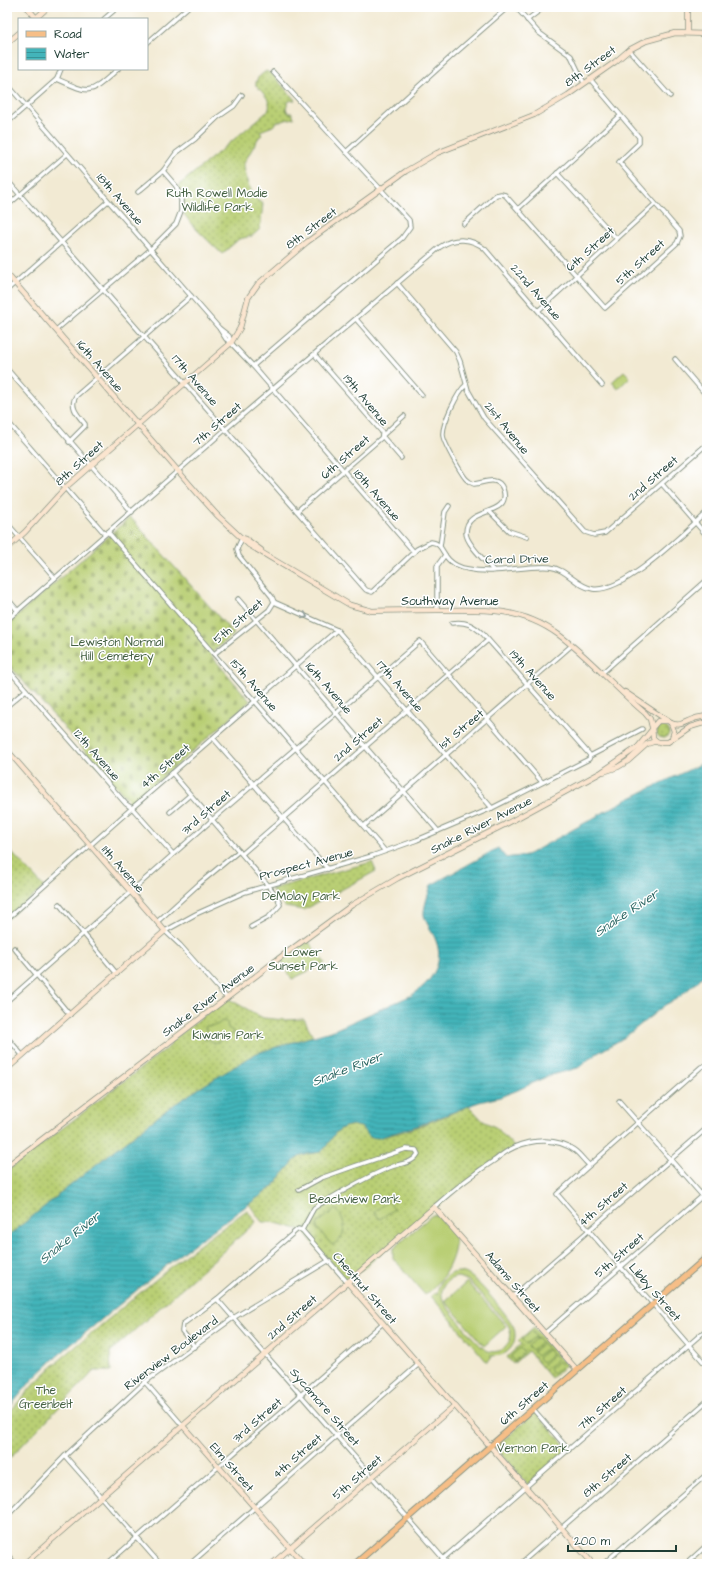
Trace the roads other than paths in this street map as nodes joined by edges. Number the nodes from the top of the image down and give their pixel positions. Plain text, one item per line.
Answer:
1 (27, 7) edge
2 (48, 7) edge
3 (118, 7) edge
4 (188, 7) edge
5 (508, 7) edge
6 (516, 7) edge
7 (544, 7) edge
8 (688, 7) edge
9 (35, 18) edge
10 (105, 18) edge
11 (527, 20) junction
12 (688, 33) junction
13 (18, 34) edge
14 (707, 34) edge
15 (148, 42) edge
16 (7, 43) edge
17 (629, 50) junction
18 (61, 70) edge
19 (117, 70) edge
20 (273, 72) dead end
21 (57, 79) junction
22 (590, 79) junction
23 (7, 84) edge
24 (584, 84) junction
25 (242, 95) dead end
26 (670, 96) dead end
27 (26, 106) junction
28 (620, 116) junction
29 (7, 123) edge
30 (346, 152) junction
31 (67, 154) junction
32 (162, 171) junction
33 (556, 173) junction
34 (7, 180) edge
35 (380, 189) junction
36 (138, 192) dead end
37 (20, 195) junction
38 (108, 201) junction
39 (655, 204) junction
40 (7, 206) edge
41 (518, 209) junction
42 (464, 224) dead end
43 (616, 238) junction
44 (62, 241) junction
45 (442, 246) joint
46 (151, 249) junction
47 (7, 274) edge
48 (577, 275) junction
49 (15, 283) junction
50 (397, 283) junction
51 (102, 289) junction
52 (7, 290) edge
53 (191, 296) junction
54 (539, 310) junction
55 (356, 319) junction
56 (56, 330) junction
57 (144, 336) junction
58 (231, 342) junction
59 (315, 355) junction
60 (675, 360) dead end
61 (253, 366) junction
62 (7, 371) edge
63 (97, 378) junction
64 (186, 384) junction
65 (466, 385) junction
66 (602, 385) dead end
67 (272, 389) junction
68 (422, 395) dead end
69 (707, 396) edge
70 (404, 416) dead end
71 (7, 421) edge
72 (138, 425) junction
73 (226, 429) junction
74 (382, 436) junction
75 (69, 442) junction
76 (707, 444) edge
77 (401, 458) dead end
78 (90, 466) junction
79 (178, 471) junction
80 (343, 471) junction
81 (662, 484) junction
82 (65, 488) junction
83 (449, 506) dead end
84 (297, 511) junction
85 (132, 512) junction
86 (490, 512) junction
87 (707, 512) edge
88 (7, 523) edge
89 (695, 523) junction
90 (613, 526) joint
91 (107, 533) junction
92 (707, 536) edge
93 (527, 537) dead end
94 (19, 538) junction
95 (242, 538) junction
96 (440, 546) junction
97 (7, 548) edge
98 (414, 552) junction
99 (445, 555) junction
100 (493, 570) junction
101 (55, 578) junction
102 (707, 580) edge
103 (7, 598) edge
104 (238, 599) dead end
105 (274, 602) junction
106 (437, 610) junction
107 (18, 611) junction
108 (7, 620) edge
109 (256, 620) junction
110 (452, 623) dead end
111 (337, 630) junction
112 (488, 640) junction
113 (571, 646) junction
114 (214, 654) junction
115 (296, 666) junction
116 (7, 668) edge
117 (602, 673) junction
118 (449, 674) junction
119 (379, 677) junction
120 (528, 685) junction
121 (617, 687) junction
122 (26, 690) junction
123 (255, 701) junction
124 (7, 706) edge
125 (408, 710) junction
126 (337, 713) junction
127 (707, 716) edge
128 (488, 719) junction
129 (669, 722) junction
130 (707, 722) edge
131 (642, 729) dead end
132 (652, 729) junction
133 (213, 738) junction
134 (671, 740) junction
135 (659, 743) junction
136 (366, 746) junction
137 (296, 749) junction
138 (7, 750) edge
139 (446, 754) junction
140 (590, 756) junction
141 (172, 773) junction
142 (600, 774) junction
143 (325, 782) junction
144 (542, 782) junction
145 (254, 785) junction
146 (405, 791) junction
147 (190, 794) junction
148 (132, 808) junction
149 (492, 808) junction
150 (170, 812) dead end
151 (283, 818) junction
152 (212, 820) junction
153 (364, 826) junction
154 (438, 831) junction
155 (90, 846) junction
156 (385, 851) junction
157 (240, 852) junction
158 (173, 854) junction
159 (328, 869) junction
160 (268, 885) junction
161 (131, 892) junction
162 (59, 904) dead end
163 (7, 919) edge
164 (157, 922) junction
165 (251, 927) dead end
166 (165, 931) junction
167 (84, 933) junction
168 (14, 948) dead end
169 (117, 974) junction
170 (36, 975) junction
171 (227, 998) junction
172 (7, 1001) edge
173 (70, 1014) junction
174 (7, 1038) edge
175 (22, 1055) junction
176 (707, 1065) edge
177 (7, 1069) edge
178 (619, 1101) dead end
179 (639, 1122) junction
180 (707, 1128) edge
181 (671, 1159) junction
182 (7, 1166) edge
183 (589, 1166) junction
184 (299, 1190) dead end
185 (707, 1192) edge
186 (702, 1196) junction
187 (707, 1201) edge
188 (434, 1207) junction
189 (302, 1230) junction
190 (588, 1230) junction
191 (707, 1257) edge
192 (328, 1261) junction
193 (621, 1267) junction
194 (347, 1282) junction
195 (512, 1297) junction
196 (217, 1299) junction
197 (653, 1304) junction
198 (234, 1318) junction
199 (383, 1323) junction
200 (707, 1329) edge
201 (545, 1334) junction
202 (689, 1345) junction
203 (195, 1347) junction
204 (265, 1354) junction
205 (419, 1364) junction
206 (707, 1366) edge
207 (576, 1370) junction
208 (145, 1382) junction
209 (301, 1395) junction
210 (707, 1401) edge
211 (455, 1405) junction
212 (533, 1409) junction
213 (183, 1426) junction
214 (336, 1435) junction
215 (490, 1446) junction
216 (569, 1450) junction
217 (65, 1456) junction
218 (219, 1467) junction
219 (707, 1474) edge
220 (372, 1477) junction
221 (526, 1487) junction
222 (101, 1497) junction
223 (254, 1507) junction
224 (7, 1516) edge
225 (408, 1518) junction
226 (561, 1528) junction
227 (137, 1538) junction
228 (707, 1545) edge
229 (290, 1548) junction
230 (7, 1554) edge
231 (443, 1559) junction
232 (16, 1564) edge
233 (24, 1564) edge
234 (107, 1564) edge
235 (160, 1564) edge
236 (190, 1564) edge
237 (272, 1564) edge
238 (304, 1564) edge
239 (355, 1564) edge
240 (437, 1564) edge
241 (448, 1564) edge
242 (520, 1564) edge
243 (593, 1564) edge
244 (603, 1564) edge
245 (686, 1564) edge

1 - 9 main road
2 - 9 main road
3 - 10 street
4 - 15 street
5 - 30 street
6 - 11 street
7 - 11 street
8 - 12 main road
11 - 24 street
12 - 14 main road, 8th Street
12 - 17 main road, 8th Street
13 - 16 main road
17 - 22 main road, 8th Street
17 - 26 street
18 - 21 street
19 - 21 street
20 - 30 street
21 - 27 street
22 - 24 main road, 8th Street
22 - 28 street
23 - 27 street, 18th Avenue
24 - 35 main road, 8th Street
25 - 32 street
27 - 29 street
27 - 31 street, 18th Avenue
28 - 33 street
28 - 39 street, 5th Street
30 - 35 street
31 - 37 street
31 - 38 street, 18th Avenue
32 - 36 street
32 - 46 street
33 - 41 street
33 - 43 street
34 - 37 street, 17th Avenue
35 - 58 main road, 8th Street
35 - 61 street
37 - 40 street
37 - 44 street, 17th Avenue
38 - 44 street
38 - 46 street, 18th Avenue
39 - 43 street, 6th Street
39 - 48 street, 5th Street
41 - 42 street
41 - 48 street
43 - 48 street, 6th Street
44 - 49 street
44 - 51 street, 17th Avenue
45 - 50 street, 7th Street
45 - 54 street, 22nd Avenue
46 - 51 street
46 - 53 street, 18th Avenue
47 - 49 main road, 16th Avenue
48 - 54 street, 6th Street
49 - 52 street
49 - 56 main road, 16th Avenue
50 - 55 street, 7th Street
50 - 65 street, 21st Avenue
51 - 56 street
51 - 57 street, 17th Avenue
53 - 57 street
53 - 58 street, 18th Avenue
54 - 66 street, 22nd Avenue
55 - 59 street, 7th Street
55 - 68 street
56 - 63 main road, 16th Avenue
57 - 63 street
57 - 64 street, 17th Avenue
58 - 61 street, 18th Avenue
58 - 64 main road, 8th Street
59 - 67 street, 7th Street
59 - 74 street, 19th Avenue
60 - 69 street
61 - 67 street, 18th Avenue
62 - 75 street
63 - 72 main road, 16th Avenue
63 - 75 street
64 - 72 main road, 8th Street
64 - 73 street, 17th Avenue
65 - 86 street
65 - 90 street, 21st Avenue
67 - 73 street, 7th Street
67 - 80 street, 18th Avenue
70 - 74 street, 6th Street
71 - 82 street, 15th Avenue
72 - 78 main road, 8th Street
72 - 79 main road, 16th Avenue
73 - 79 street, 7th Street
73 - 84 street, 17th Avenue
74 - 77 street, 19th Avenue
74 - 80 street, 6th Street
75 - 78 street
76 - 81 street, 2nd Street
78 - 82 main road, 8th Street
78 - 85 street
79 - 85 street, 7th Street
79 - 95 main road, Southway Avenue
80 - 84 street, 6th Street
80 - 98 street, 18th Avenue
81 - 89 street
81 - 90 street, 2nd Street
82 - 91 street, 15th Avenue
82 - 94 main road, 8th Street
83 - 96 street
84 - 98 street, 17th Avenue
85 - 91 street, 7th Street
86 - 93 street
86 - 100 street
87 - 89 street, Carol Drive
88 - 94 street
89 - 92 street
89 - 100 street, Carol Drive
91 - 101 street, 7th Street
91 - 114 street, 15th Avenue
94 - 97 main road, 8th Street
94 - 101 street
95 - 105 street
95 - 106 main road, Southway Avenue
96 - 98 street
96 - 99 street, Carol Drive
99 - 100 street, Carol Drive
99 - 106 street
101 - 107 street, 7th Street
102 - 117 street
103 - 107 street
104 - 109 street, 16th Avenue
105 - 109 street, 5th Street
105 -> 111 street, 17th Avenue
106 - 113 main road, Southway Avenue
107 - 108 street, 7th Street
109 - 114 street, 5th Street
109 - 115 street, 16th Avenue
110 - 112 street, 19th Avenue
111 - 115 street, 4th Street
111 - 119 street, 17th Avenue
112 - 118 street, 2nd Street
112 - 120 street, 19th Avenue
113 - 117 main road, Southway Avenue
113 - 120 street, 1st Street
114 - 123 street, 15th Avenue
115 - 123 street, 4th Street
115 - 126 street, 16th Avenue
116 - 122 street, 12th Avenue
117 - 121 main road, Southway Avenue
118 - 119 street, 3rd Street
118 - 125 street, 2nd Street
118 - 128 street
119 - 125 street, 17th Avenue
119 - 126 street, 3rd Street
120 - 128 street, 1st Street
120 - 140 street, 19th Avenue
121 - 129 main road, Southway Avenue
121 - 132 main road, Southway Avenue
122 - 124 street
122 - 148 street, 12th Avenue
123 - 133 street, 4th Street
123 - 137 street, 15th Avenue
125 - 136 street, 2nd Street
125 - 139 street, 17th Avenue
126 - 136 street, 16th Avenue
126 - 137 street, 3rd Street
127 - 129 main road
128 - 139 street, 1st Street
128 - 144 street
129 - 132 main road
129 - 134 main road
130 - 134 main road
131 - 140 street, Prospect Avenue
132 - 135 main road
132 - 142 main road, Snake River Avenue
133 - 141 street, 4th Street
133 - 145 street
134 - 135 main road
135 - 142 main road, Snake River Avenue
136 - 143 street, 2nd Street
136 - 146 street, 16th Avenue
137 - 143 street, 15th Avenue
137 - 145 street, 3rd Street
138 - 155 main road, 11th Avenue
139 - 146 street, 1st Street
139 - 149 street, 17th Avenue
140 - 144 street, Prospect Avenue
141 - 147 street
141 - 148 street, 4th Street
142 - 171 main road, Snake River Avenue
143 - 151 street, 2nd Street
143 - 153 street, 15th Avenue
144 - 149 street, Prospect Avenue
145 - 151 street
145 - 152 street, 3rd Street
146 - 153 street, 1st Street
146 - 154 street, 16th Avenue
147 - 150 street
147 - 152 street
148 - 155 street, 4th Street
148 - 158 street, 12th Avenue
149 - 154 street, Prospect Avenue
151 - 157 street, 2nd Street
151 - 159 street
152 - 157 street
152 - 158 street, 3rd Street
153 - 156 street, 15th Avenue
154 - 156 street, Prospect Avenue
155 - 161 main road, 11th Avenue
155 - 163 street, 4th Street
156 - 159 street, Prospect Avenue
157 - 160 street
157 - 164 street, 2nd Street
158 - 161 street, 3rd Street
159 - 160 street, Prospect Avenue
160 - 165 street
160 - 166 street, Prospect Avenue
161 - 164 main road, 11th Avenue
161 - 167 street, 3rd Street
162 - 167 street
164 - 166 main road, 11th Avenue
166 - 169 main road, Prospect Avenue
166 - 171 street, 11th Avenue
167 - 169 street
167 - 170 street, 3rd Street
168 - 170 street
169 - 173 main road, Prospect Avenue
170 - 172 street, 3rd Street
170 - 173 street
171 - 182 main road, Snake River Avenue
173 - 175 main road, Prospect Avenue
174 - 175 street
175 - 177 main road, Prospect Avenue
176 - 179 street
178 - 179 street
179 - 181 street
179 - 183 street
180 - 181 street, 4th Street
181 - 186 street
181 - 190 street, 4th Street
183 - 188 street, 2nd Street
183 - 190 street, Libby Street
184 - 189 street
185 - 186 street, 5th Street
186 - 187 street
186 - 193 street, 5th Street
188 - 194 main road, 2nd Street
188 - 195 main road, Adams Street
189 - 192 street, Chestnut Street
189 - 196 street
190 - 193 street, Libby Street
190 - 195 street, 4th Street
191 - 197 main road, 6th Street
192 - 194 street, Chestnut Street
192 - 198 street, Riverview Boulevard
193 - 197 street, Libby Street
193 - 201 street, 5th Street
194 - 199 main road, Chestnut Street
194 - 204 main road, 2nd Street
195 - 201 main road, Adams Street
196 - 198 street, Sycamore Street
196 - 203 street
197 - 202 street, Libby Street
197 - 207 main road, 6th Street
198 - 203 street, Riverview Boulevard
198 - 204 street, Sycamore Street
199 - 205 main road, Chestnut Street
199 - 209 street, 3rd Street
200 - 202 street, 7th Street
201 - 207 main road, Adams Street
202 - 206 street, Libby Street
202 - 216 street, 7th Street
203 - 208 street, Riverview Boulevard
204 - 209 street, Sycamore Street
204 - 213 main road, 2nd Street
205 - 211 main road, Chestnut Street
205 - 214 street, 4th Street
207 - 212 main road, 6th Street
208 - 213 street, Elm Street
208 - 217 street, Riverview Boulevard
209 - 214 street, Sycamore Street
209 - 218 street, 3rd Street
210 - 226 street, 8th Street
211 - 215 main road, Chestnut Street
211 - 220 main road, 5th Street
212 - 215 main road, 6th Street
212 - 216 street
213 - 218 main road, Elm Street
213 - 222 main road, 2nd Street
214 - 220 street, Sycamore Street
214 - 223 street, 4th Street
215 - 221 main road, Chestnut Street
215 - 225 main road, 6th Street
216 - 221 street, 7th Street
217 - 222 street
217 - 224 street, Riverview Boulevard
218 - 223 main road, Elm Street
218 - 227 street, 3rd Street
219 - 244 street
220 - 225 street, Sycamore Street
220 - 229 main road, 5th Street
221 - 226 main road, Chestnut Street
221 - 231 street, 7th Street
222 - 227 street
222 - 233 main road, 2nd Street
223 - 229 main road, Elm Street
223 - 236 street, 4th Street
225 - 231 street, Sycamore Street
225 - 239 main road, 6th Street
226 - 242 street, 8th Street
226 - 243 main road, Chestnut Street
227 - 234 street, 3rd Street
227 - 235 street
228 - 245 street
229 - 237 main road, 5th Street
229 - 238 main road, Elm Street
230 - 232 street
231 - 240 street, 7th Street
231 - 241 street, Sycamore Street

